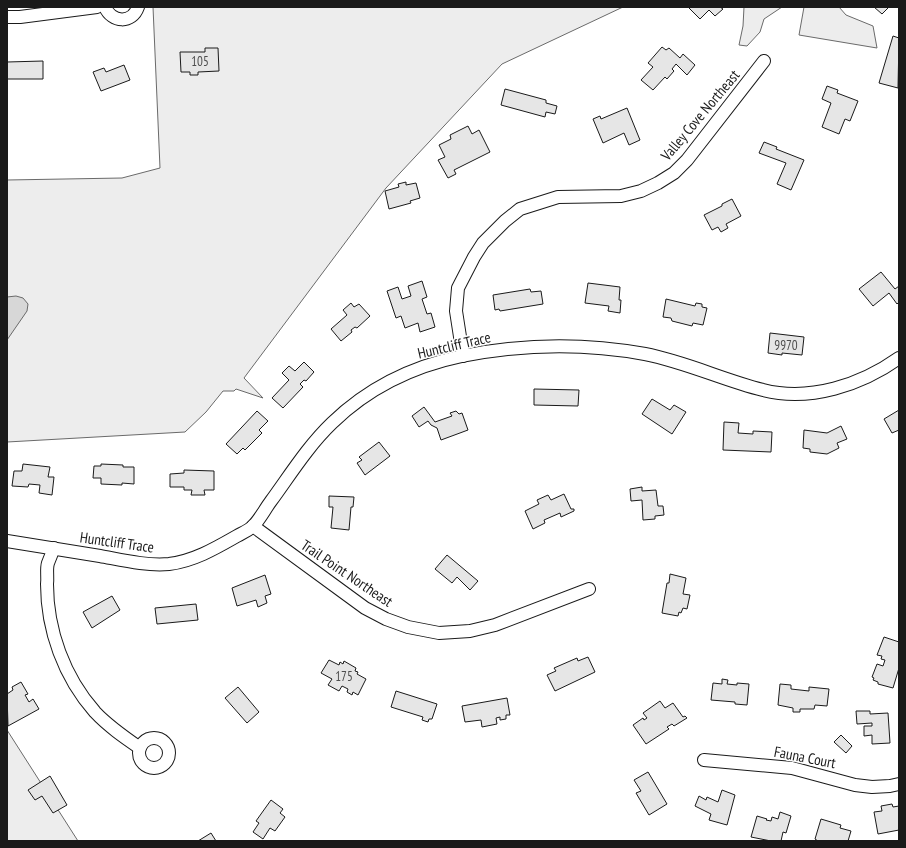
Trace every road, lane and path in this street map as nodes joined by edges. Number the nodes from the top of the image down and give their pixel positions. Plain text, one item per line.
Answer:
1 (97, 7) edge
2 (106, 7) edge
3 (138, 7) edge
4 (7, 17) edge
5 (764, 61) dead end
6 (463, 356) junction
7 (899, 358) edge
8 (253, 526) junction
9 (7, 541) edge
10 (54, 548) junction
11 (589, 589) dead end
12 (140, 748) dead end
13 (704, 760) dead end
14 (899, 784) edge

1 - 4 street
2 - 3 street
5 - 6 street, Valley Cove Northeast
6 - 7 street, Huntcliff Trace
6 - 8 street, Huntcliff Trace
8 - 10 street, Huntcliff Trace
8 - 11 street, Trail Point Northeast
9 - 10 street, Huntcliff Trace
10 - 12 street
13 - 14 street, Fauna Court

